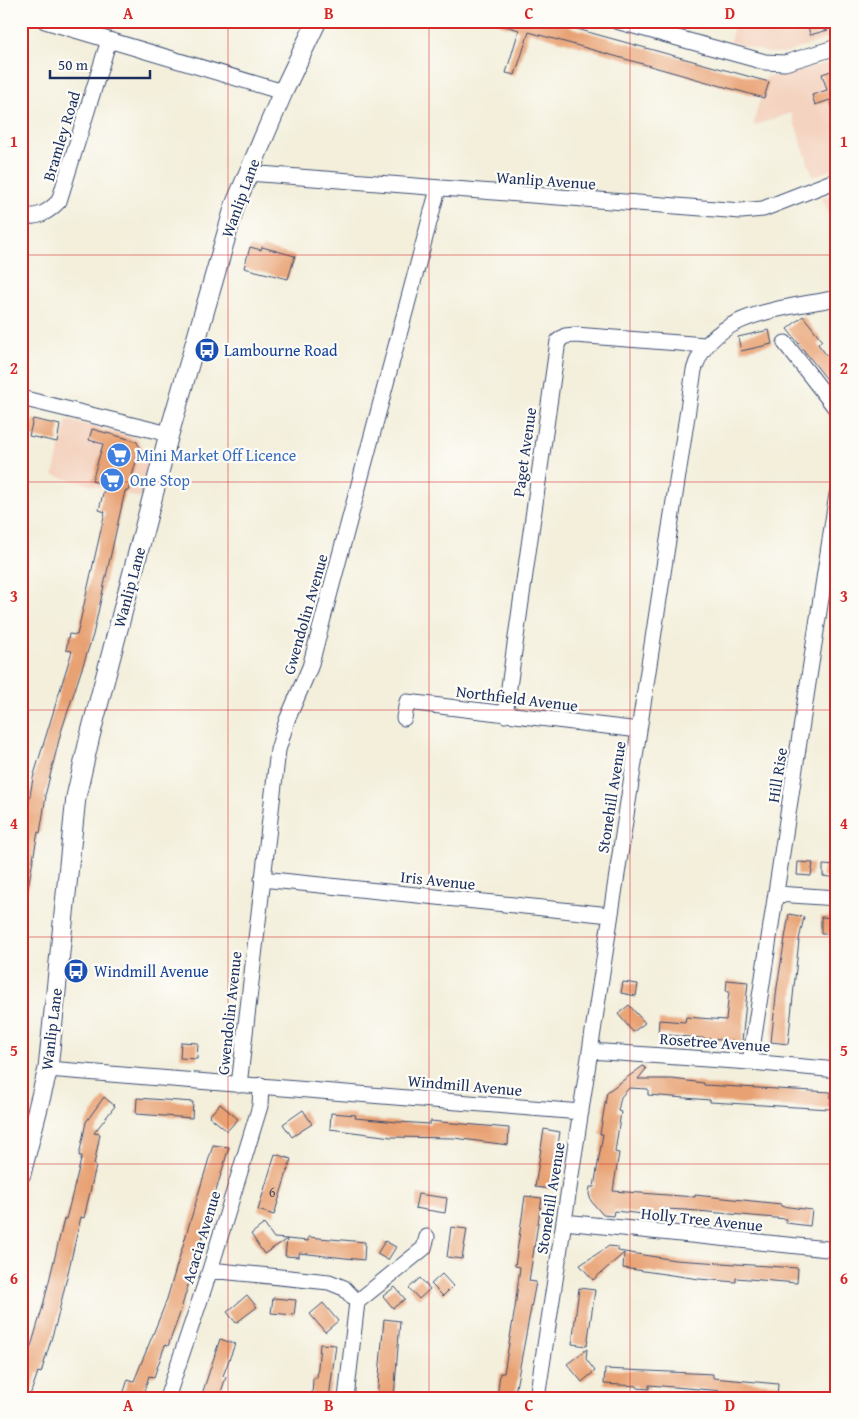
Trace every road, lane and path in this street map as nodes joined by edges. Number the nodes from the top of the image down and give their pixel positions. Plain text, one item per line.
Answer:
1 (45, 21) edge
2 (317, 21) edge
3 (616, 21) edge
4 (109, 40) junction
5 (837, 47) edge
6 (283, 92) junction
7 (247, 173) junction
8 (837, 180) edge
9 (438, 189) junction
10 (21, 216) edge
11 (837, 298) edge
12 (786, 343) dead end
13 (705, 345) junction
14 (21, 398) edge
15 (837, 410) edge
16 (169, 434) junction
17 (837, 494) edge
18 (505, 715) junction
19 (404, 718) dead end
20 (639, 730) junction
21 (262, 878) junction
22 (777, 894) junction
23 (837, 898) edge
24 (610, 915) junction
25 (590, 1051) junction
26 (750, 1062) junction
27 (48, 1068) junction
28 (837, 1070) edge
29 (239, 1085) junction
30 (261, 1085) junction
31 (581, 1112) junction
32 (21, 1174) edge
33 (564, 1222) junction
34 (426, 1248) dead end
35 (837, 1250) edge
36 (210, 1270) junction
37 (357, 1302) junction
38 (167, 1398) edge
39 (346, 1398) edge
40 (537, 1398) edge

1 - 4 street
2 - 6 street, Wanlip Lane
3 - 5 street
4 - 6 street
4 - 10 street, Bramley Road
6 - 7 street, Wanlip Lane
7 - 9 street, Wanlip Avenue
7 - 16 street, Wanlip Lane
8 - 9 street, Wanlip Avenue
9 - 21 street, Gwendolin Avenue
11 - 13 street, Stonehill Avenue
12 - 15 street
13 - 18 street, Paget Avenue
13 - 20 street, Stonehill Avenue
14 - 16 street
16 - 27 street, Wanlip Lane
17 - 22 street, Hill Rise
18 - 19 street, Northfield Avenue
18 - 20 street, Northfield Avenue
20 - 24 street, Stonehill Avenue
21 - 24 street, Iris Avenue
21 - 29 street, Gwendolin Avenue
22 - 23 street
22 - 26 street, Hill Rise
24 - 25 street, Stonehill Avenue
25 - 26 street, Rosetree Avenue
25 - 31 street, Stonehill Avenue
26 - 28 street, Rosetree Avenue
27 - 29 street, Windmill Avenue
27 - 32 street, Wanlip Lane
29 - 30 street, Windmill Avenue
30 - 31 street, Windmill Avenue
30 - 36 street, Acacia Avenue
31 - 33 street, Stonehill Avenue
33 - 35 street, Holly Tree Avenue
33 - 40 street, Stonehill Avenue
34 - 37 street
36 - 37 street
36 - 38 street, Acacia Avenue
37 - 39 street

